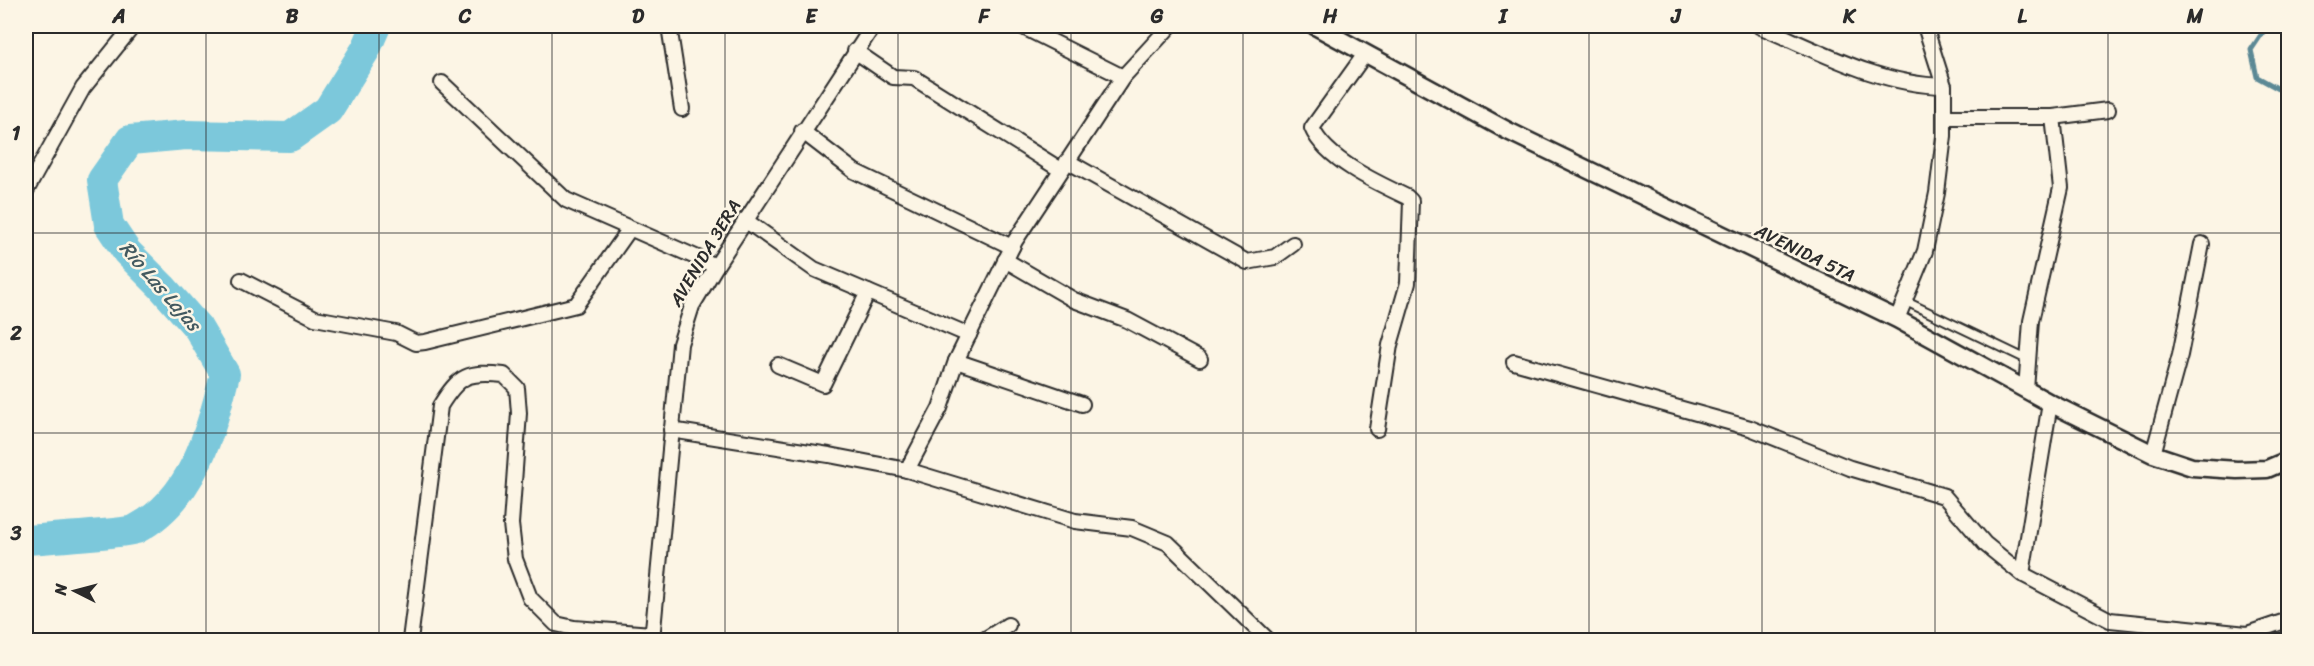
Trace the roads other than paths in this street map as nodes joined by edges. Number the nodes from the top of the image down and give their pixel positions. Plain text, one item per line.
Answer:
1 (133, 26) edge
2 (669, 26) edge
3 (873, 26) edge
4 (1021, 26) edge
5 (1170, 26) edge
6 (1315, 26) edge
7 (1759, 26) edge
8 (1925, 26) edge
9 (855, 51) junction
10 (1365, 54) junction
11 (1124, 77) junction
12 (442, 83) dead end
13 (1944, 86) junction
14 (682, 109) dead end
15 (2108, 110) dead end
16 (1944, 117) junction
17 (2053, 117) junction
18 (802, 131) junction
19 (1064, 165) junction
20 (26, 191) edge
21 (745, 220) junction
22 (629, 230) junction
23 (1293, 244) dead end
24 (2202, 244) dead end
25 (1012, 247) junction
26 (1005, 260) junction
27 (716, 266) junction
28 (241, 280) dead end
29 (868, 292) junction
30 (1905, 301) junction
31 (1898, 319) junction
32 (969, 335) junction
33 (1200, 359) dead end
34 (2026, 359) junction
35 (956, 361) junction
36 (1514, 362) dead end
37 (778, 365) dead end
38 (2026, 390) junction
39 (1082, 404) dead end
40 (2050, 404) junction
41 (1377, 429) dead end
42 (671, 430) junction
43 (2153, 454) junction
44 (2289, 460) edge
45 (908, 470) junction
46 (2022, 574) junction
47 (2289, 620) edge
48 (1008, 624) dead end
49 (652, 637) edge
50 (410, 640) edge
51 (984, 640) edge
52 (1268, 640) edge

1 - 20 street
2 - 14 street
3 - 9 street, AVENIDA 3ERA
4 - 11 street
5 - 11 street
6 - 10 street, AVENIDA 5TA
7 - 13 street
8 - 13 street
9 - 18 street, AVENIDA 3ERA
9 - 19 street
10 - 31 street, AVENIDA 5TA
10 - 41 street
11 - 19 street
12 - 22 street
13 - 16 street
15 - 17 street
16 - 17 street
16 - 30 street
17 - 34 street
18 - 21 street, AVENIDA 3ERA
18 - 25 street
19 - 23 street
19 - 25 street
21 - 27 street, AVENIDA 3ERA
21 - 29 street
22 - 27 street
22 - 28 street
24 - 43 street
25 - 26 street
26 - 32 street
26 - 33 street
27 - 42 street, AVENIDA 3ERA
29 - 32 street
29 - 37 street
30 - 31 street
30 - 34 lane
31 - 38 street, AVENIDA 5TA
32 - 35 street
34 - 38 street
35 - 39 street
35 - 45 street
36 - 46 street
38 - 40 street, AVENIDA 5TA
40 - 43 street, AVENIDA 5TA
40 - 46 street
42 - 45 street
42 - 49 street, AVENIDA 3ERA
43 - 44 street, AVENIDA 5TA
45 - 52 street
46 - 47 street
48 - 51 street
49 - 50 street

